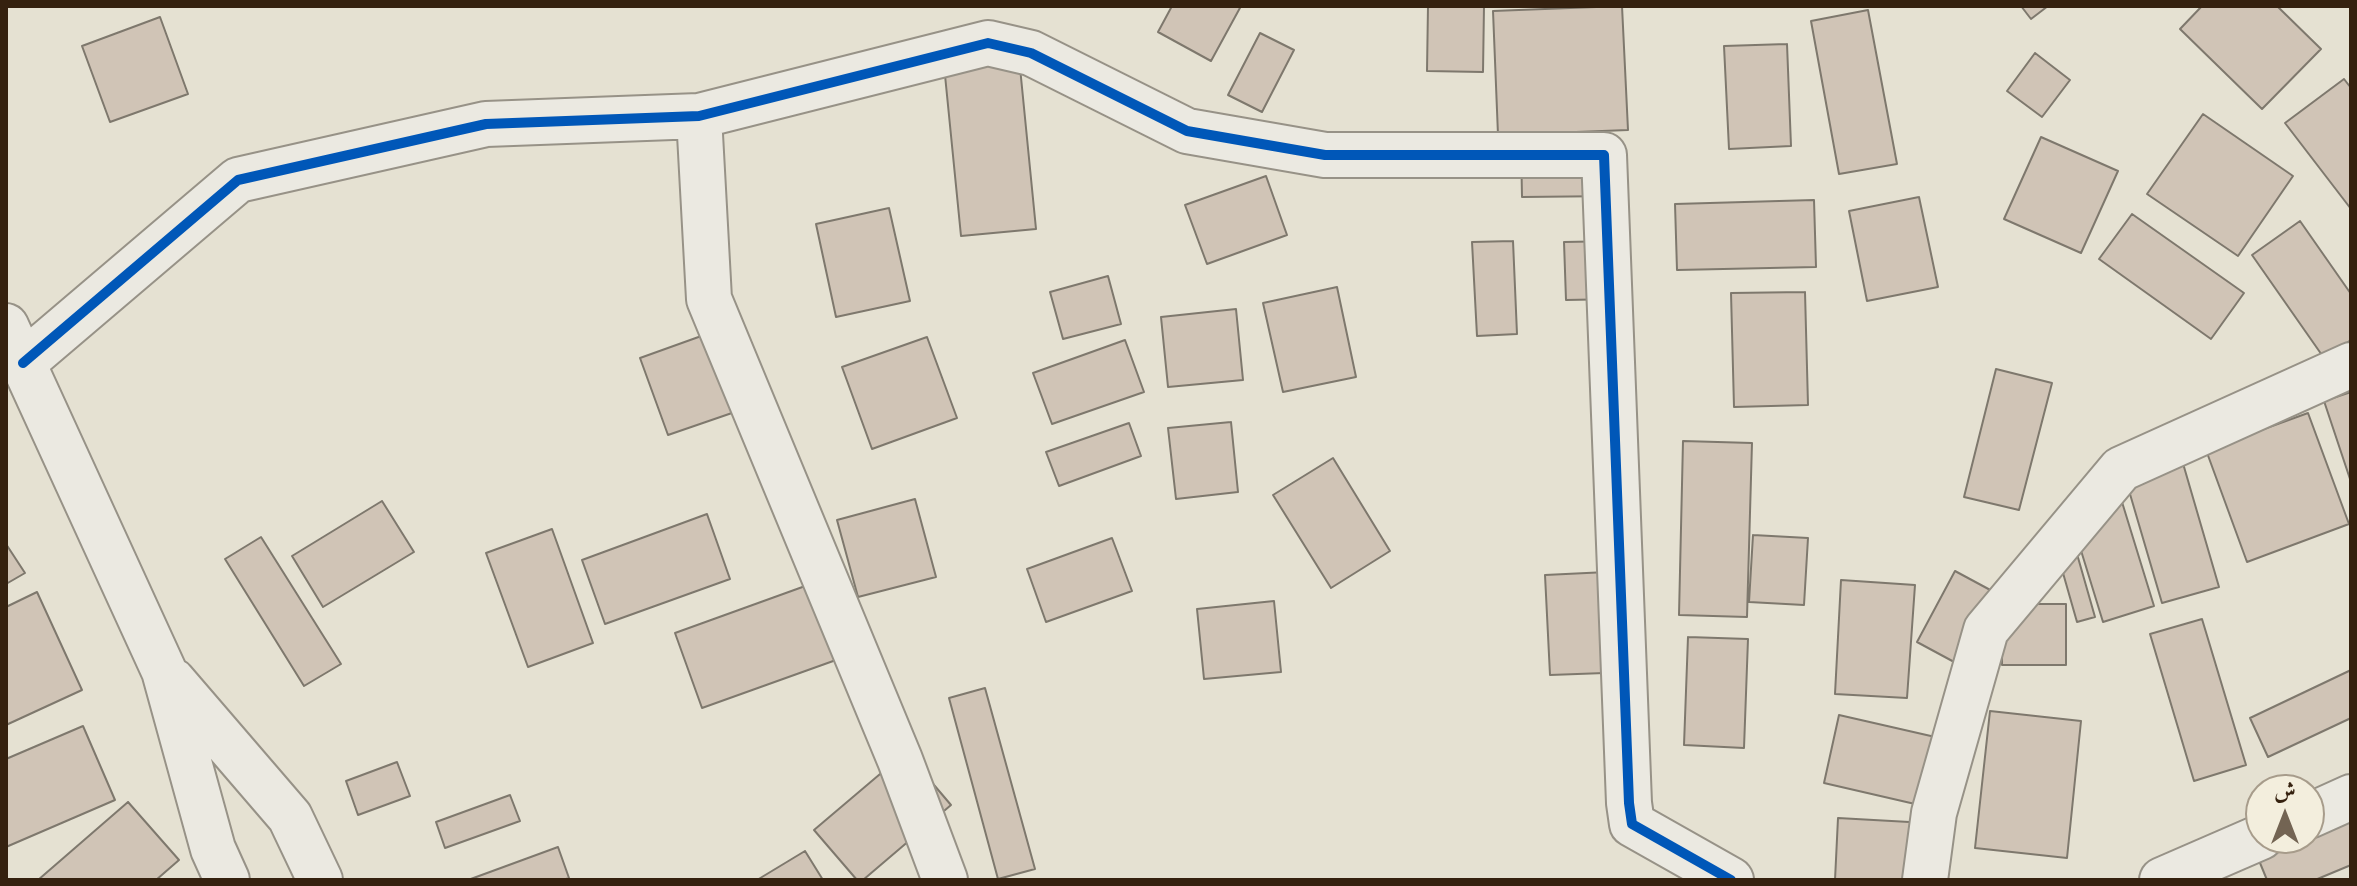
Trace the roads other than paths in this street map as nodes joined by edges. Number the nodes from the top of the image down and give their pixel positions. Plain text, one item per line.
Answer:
1 (699, 116) junction
2 (14, 344) edge
3 (2351, 365) edge
4 (164, 671) junction
5 (2351, 797) edge
6 (2325, 809) edge
7 (2245, 844) edge
8 (227, 880) edge
9 (320, 880) edge
10 (945, 880) edge
11 (1731, 880) edge
12 (1925, 880) edge
13 (2162, 880) edge

1 - 2 street
1 - 10 street
1 - 11 street
2 - 4 street
3 - 12 street
4 - 8 street
4 - 9 street
5 - 6 street
7 - 13 street

